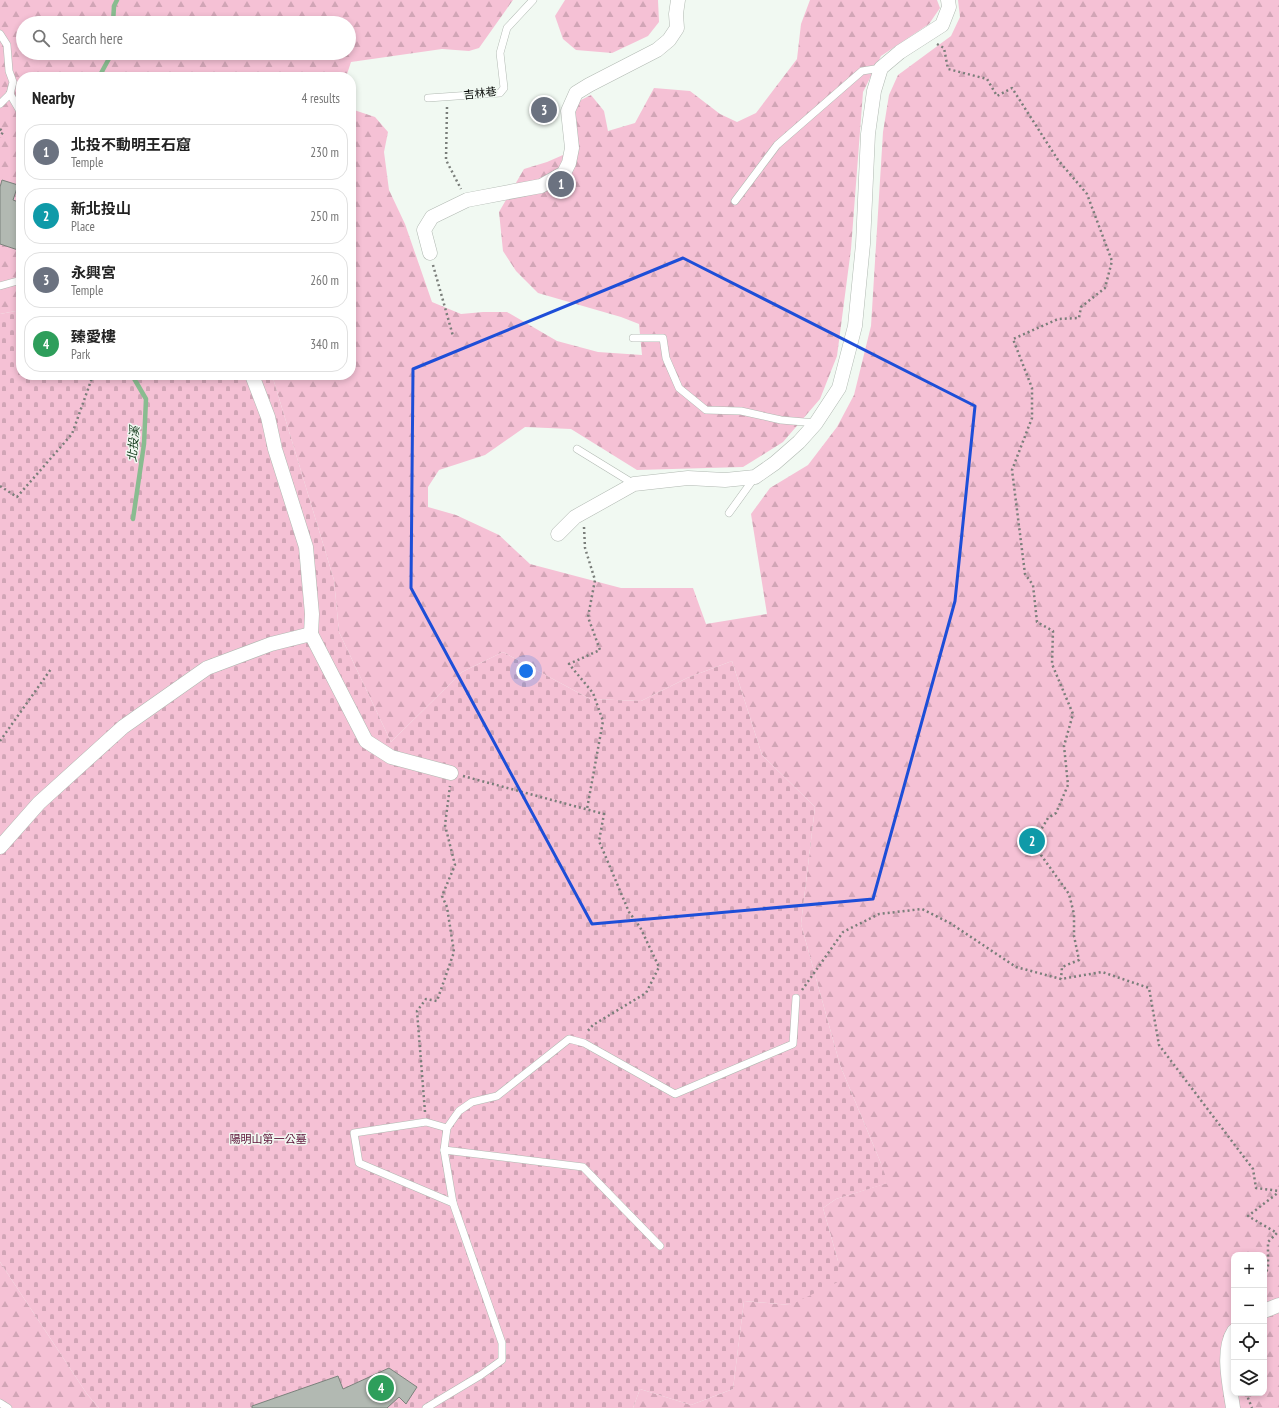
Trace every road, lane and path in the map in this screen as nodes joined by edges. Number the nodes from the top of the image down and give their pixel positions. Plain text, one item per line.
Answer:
1 (533, 0) edge
2 (678, 0) edge
3 (948, 0) edge
4 (0, 34) edge
5 (925, 37) junction
6 (881, 68) junction
7 (10, 94) junction
8 (447, 97) junction
9 (428, 98) dead end
10 (0, 104) edge
11 (16, 104) edge
12 (0, 129) edge
13 (0, 137) edge
14 (467, 200) junction
15 (735, 201) dead end
16 (430, 253) joint
17 (16, 281) edge
18 (0, 286) edge
19 (453, 336) dead end
20 (633, 338) dead end
21 (91, 380) edge
22 (254, 380) edge
23 (816, 423) junction
24 (577, 449) dead end
25 (755, 477) junction
26 (634, 484) junction
27 (0, 486) edge
28 (582, 513) junction
29 (729, 513) dead end
30 (558, 534) dead end
31 (311, 634) junction
32 (51, 669) dead end
33 (0, 741) edge
34 (451, 773) junction
35 (587, 809) junction
36 (0, 847) edge
37 (1062, 979) junction
38 (796, 998) joint
39 (577, 1042) junction
40 (426, 1122) junction
41 (447, 1128) junction
42 (444, 1150) junction
43 (1279, 1192) edge
44 (453, 1203) junction
45 (660, 1246) dead end
46 (1267, 1270) edge
47 (1279, 1305) edge
48 (1267, 1311) edge
49 (1231, 1336) edge
50 (1247, 1396) edge
51 (0, 1403) edge
52 (8, 1408) edge
53 (426, 1408) edge
54 (1233, 1408) edge
55 (1252, 1408) edge

1 - 8 lane, 吉林巷
2 - 14 street
3 - 5 street
4 - 7 lane
5 - 6 street
5 - 37 path
6 - 15 lane
6 - 23 street
7 - 10 lane
7 - 11 lane
8 - 9 lane, 吉林巷
8 - 14 path
12 - 13 path
14 - 16 street
16 - 19 path
17 - 18 lane
20 - 23 lane
21 - 27 path
22 - 31 street
23 - 25 street
24 - 26 lane
25 - 26 street
25 - 29 lane
26 - 28 street
28 - 30 street
28 - 35 path
31 - 34 street
31 - 36 street
32 - 33 path
34 - 35 path
34 - 40 path
35 - 39 path
37 - 38 path
37 - 43 path
38 - 39 lane
39 - 41 lane
40 - 41 lane
40 - 44 lane
41 - 42 lane
42 - 44 lane
42 - 45 lane
43 - 46 path
44 - 53 lane
47 - 48 street
49 - 54 street
50 - 55 path
51 - 52 lane

